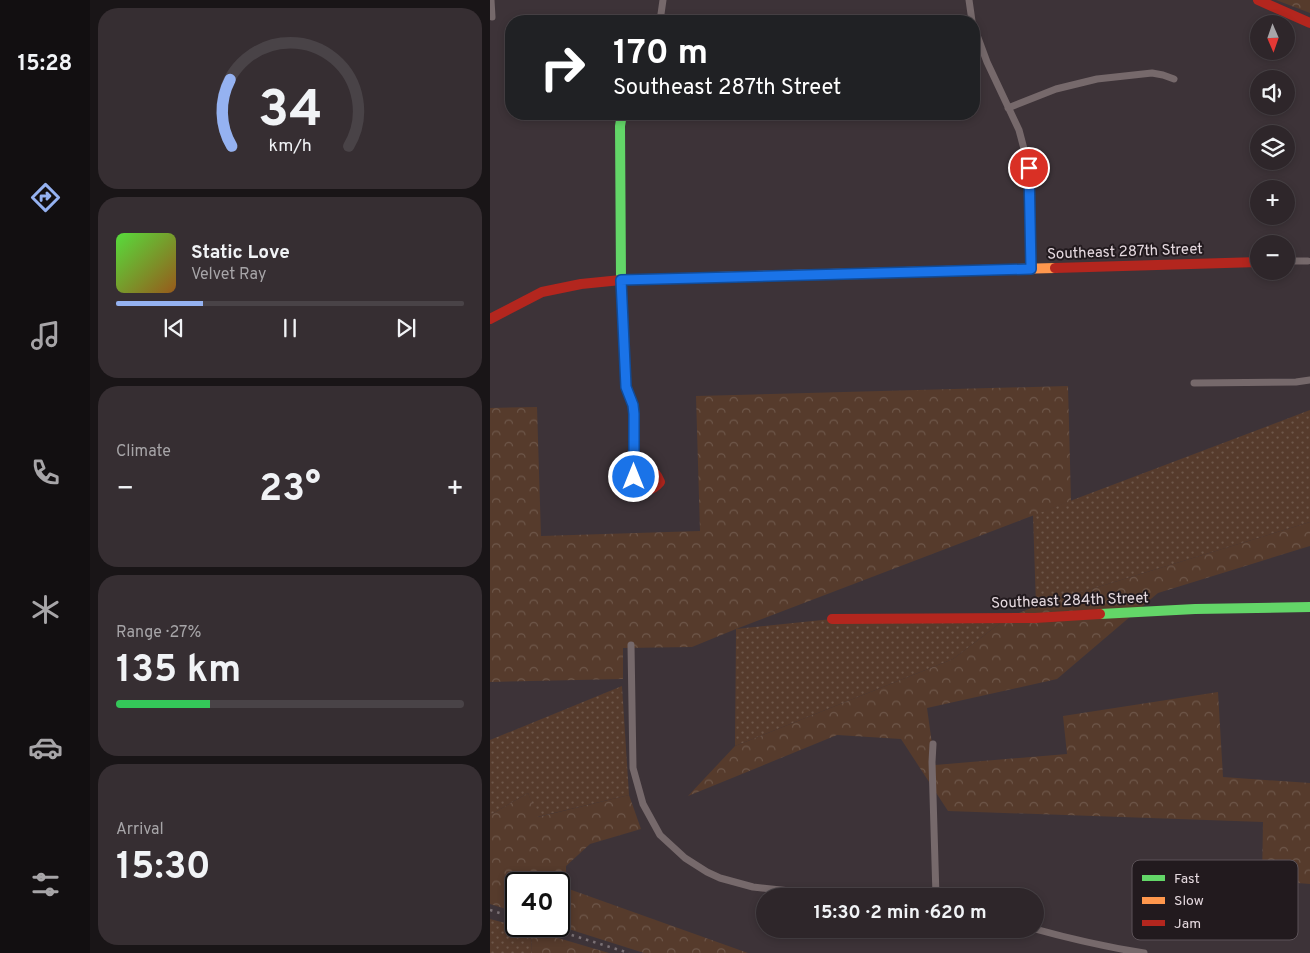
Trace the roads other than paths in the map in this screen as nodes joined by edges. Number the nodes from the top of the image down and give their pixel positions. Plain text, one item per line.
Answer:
1 (491, 0) edge
2 (663, 0) edge
3 (969, 0) edge
4 (1258, 0) edge
5 (661, 15) edge
6 (971, 15) edge
7 (492, 17) dead end
8 (1310, 23) edge
9 (980, 43) edge
10 (1174, 79) dead end
11 (1008, 108) junction
12 (621, 120) edge
13 (1308, 261) dead end
14 (1250, 262) edge
15 (1295, 262) edge
16 (1031, 269) junction
17 (621, 280) junction
18 (490, 319) edge
19 (1310, 380) edge
20 (1194, 383) dead end
21 (634, 477) dead end
22 (1310, 606) edge
23 (832, 619) dead end
24 (631, 645) dead end
25 (933, 744) dead end
26 (762, 888) edge
27 (936, 888) edge
28 (1044, 931) edge
29 (1144, 953) edge

1 - 7 street
2 - 5 street
3 - 6 street
4 - 8 street
9 - 11 street
10 - 11 street
11 - 16 street
12 - 17 street
13 - 15 street
14 - 16 street, Southeast 287th Street
16 - 17 street, Southeast 287th Street
17 - 18 street, Southeast 287th Street
17 - 21 street
19 - 20 street
22 - 23 street, Southeast 284th Street
24 - 26 street
25 - 27 street
28 - 29 street

